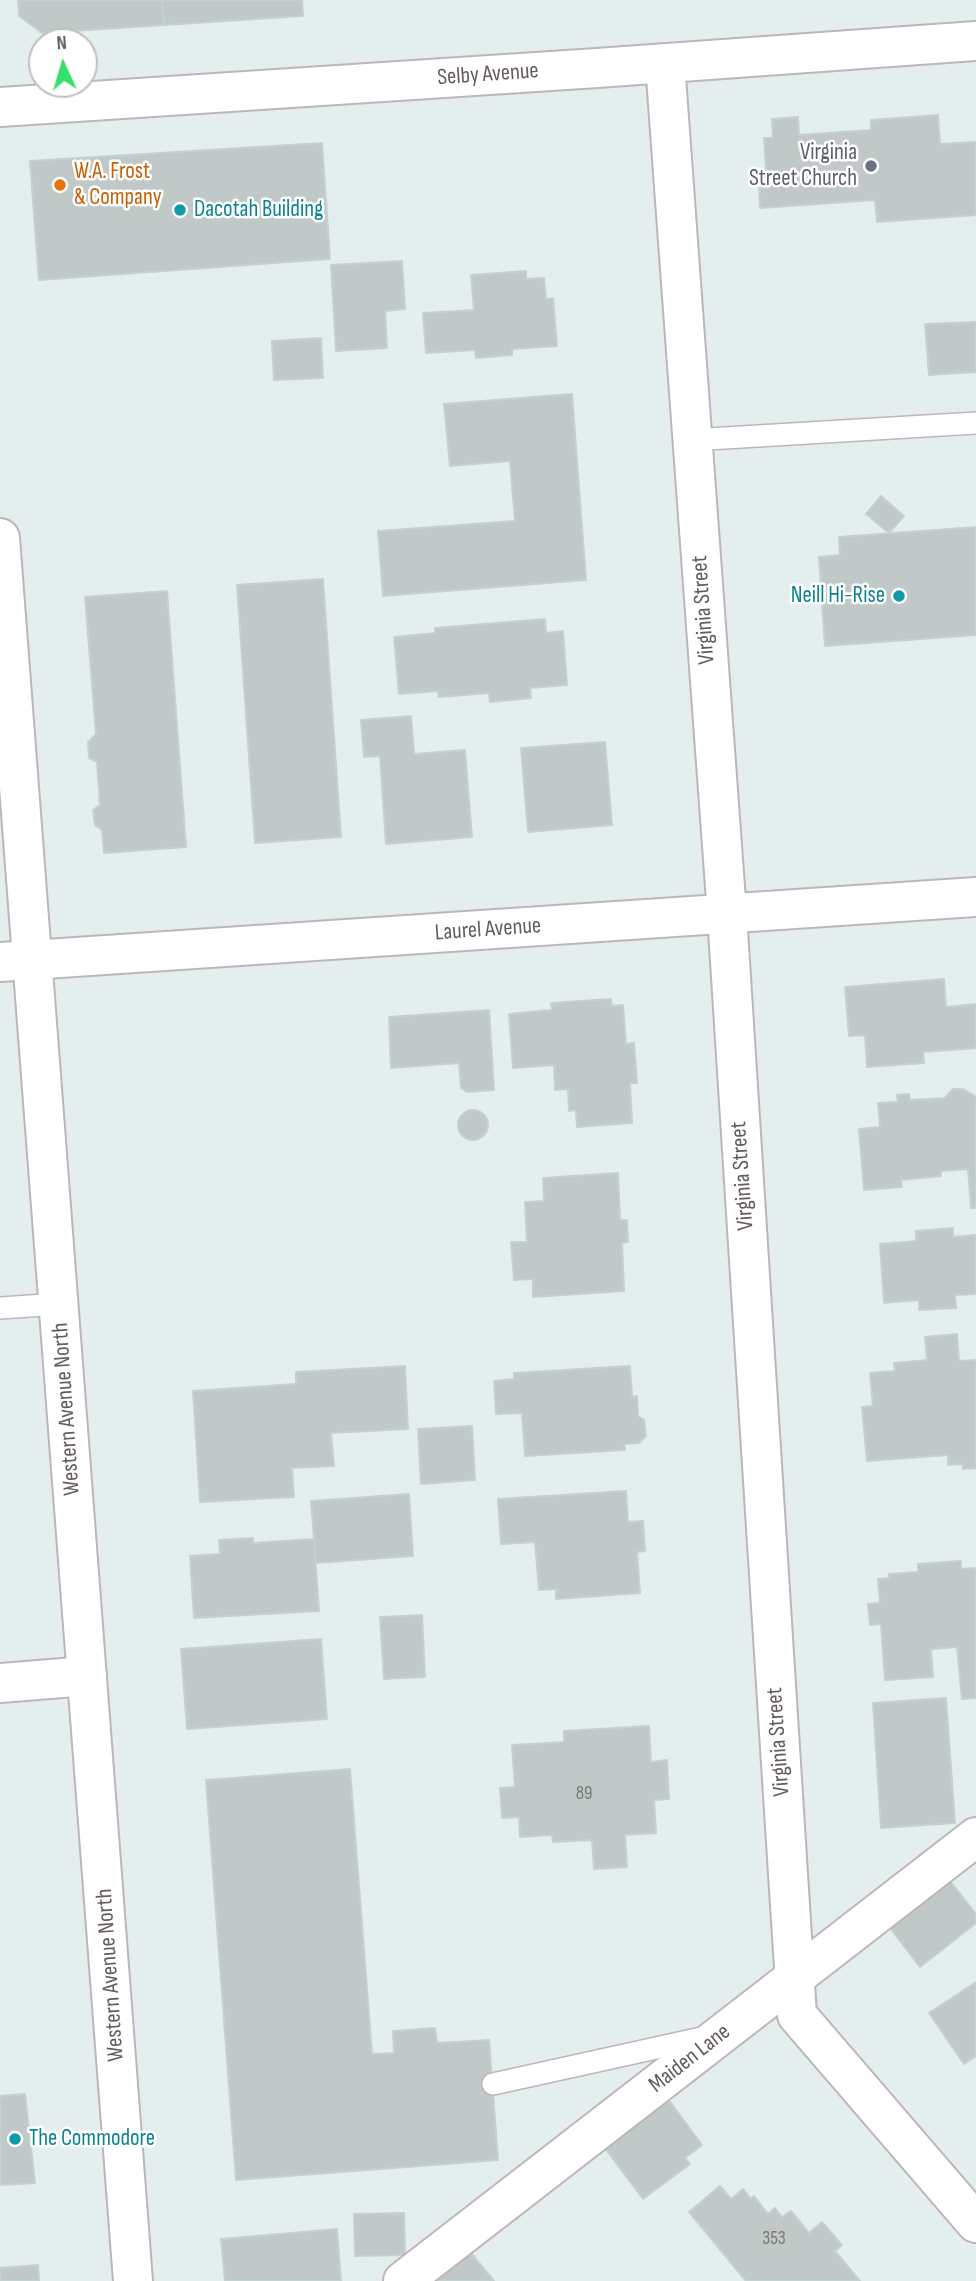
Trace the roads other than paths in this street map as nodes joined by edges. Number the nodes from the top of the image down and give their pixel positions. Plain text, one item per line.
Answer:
1 (976, 41) edge
2 (665, 63) junction
3 (0, 107) edge
4 (976, 423) edge
5 (691, 440) junction
6 (0, 538) edge
7 (976, 897) edge
8 (727, 914) junction
9 (16, 961) edge
10 (59, 1304) junction
11 (0, 1308) edge
12 (87, 1676) junction
13 (0, 1683) edge
14 (976, 1837) edge
15 (794, 1979) junction
16 (724, 2033) junction
17 (493, 2084) dead end
18 (976, 2223) edge
19 (134, 2281) edge
20 (403, 2281) edge

1 - 2 street, Selby Avenue
2 - 3 street, Selby Avenue
2 - 5 street, Virginia Street
4 - 5 lane
5 - 8 street, Virginia Street
6 - 9 street, Western Avenue North
7 - 8 street, Laurel Avenue
8 - 9 street, Laurel Avenue
8 - 15 street, Virginia Street
9 - 10 street, Western Avenue North
10 - 11 lane
10 - 12 street, Western Avenue North
12 - 13 street
12 - 19 street, Western Avenue North
14 - 15 street, Maiden Lane
15 - 16 street, Maiden Lane
15 - 18 street, Virginia Street
16 - 17 lane
16 - 20 street, Maiden Lane

